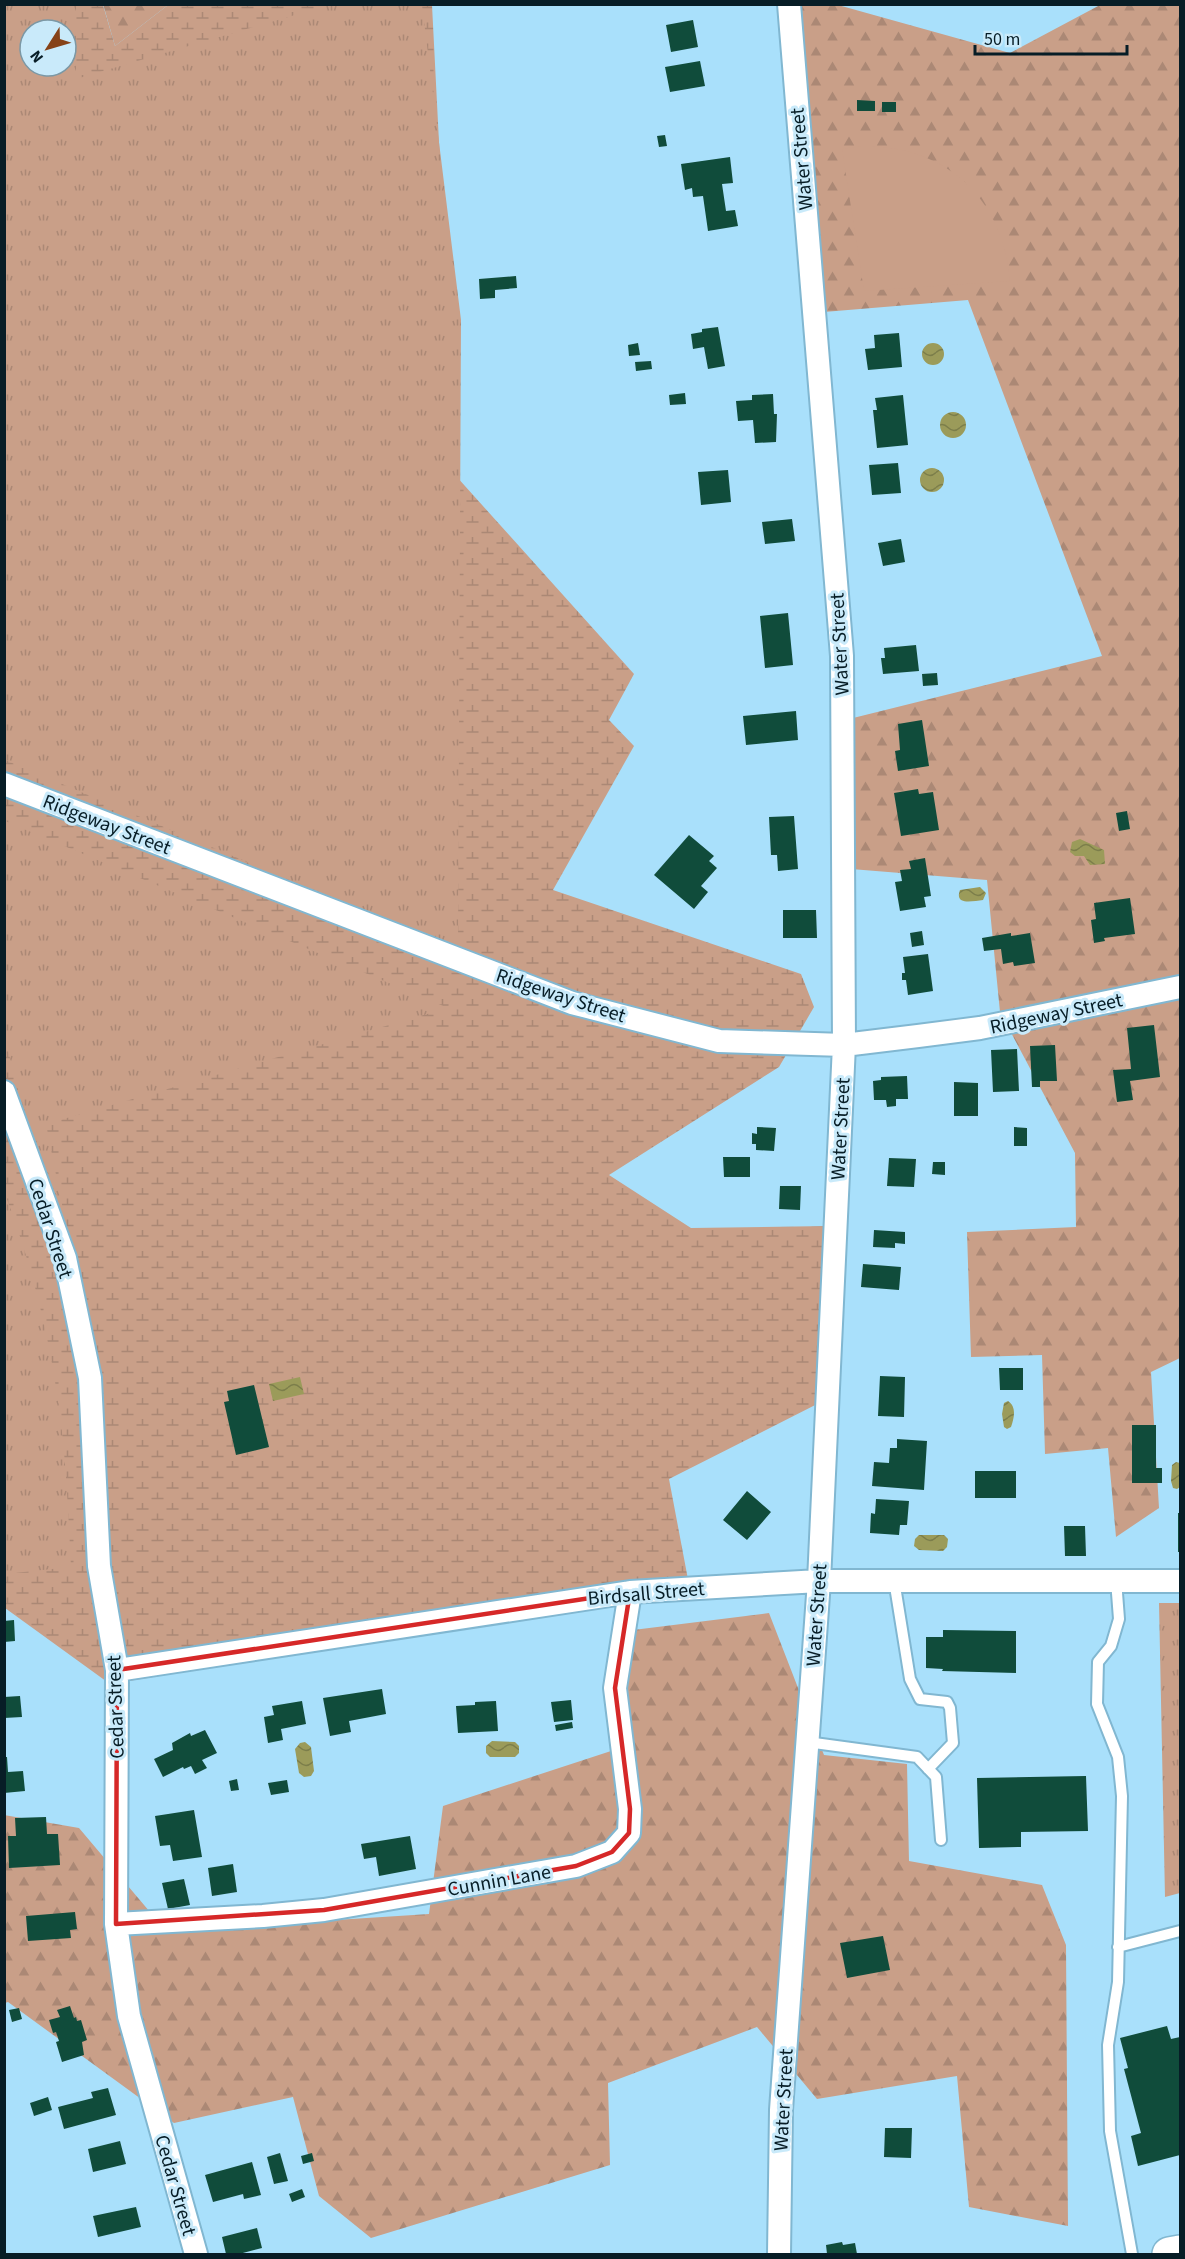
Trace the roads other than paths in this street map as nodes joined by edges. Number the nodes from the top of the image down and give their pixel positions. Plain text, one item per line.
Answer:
1 (789, 4) edge
2 (4, 784) edge
3 (1180, 987) edge
4 (844, 1045) junction
5 (4, 1092) edge
6 (894, 1580) junction
7 (1116, 1580) junction
8 (819, 1581) junction
9 (1180, 1581) edge
10 (630, 1592) junction
11 (117, 1670) junction
12 (807, 1742) junction
13 (928, 1769) junction
14 (941, 1840) dead end
15 (116, 1924) junction
16 (1180, 1931) edge
17 (1118, 1947) junction
18 (1180, 2252) edge
19 (196, 2254) edge
20 (779, 2254) edge
21 (1132, 2254) edge
22 (1168, 2254) edge

1 - 4 street, Water Street
2 - 4 street, Ridgeway Street
3 - 4 street, Ridgeway Street
4 - 8 street, Water Street
5 - 11 street, Cedar Street
6 - 7 street, Birdsall Street
6 - 8 street, Birdsall Street
6 - 13 lane
7 - 9 street, Birdsall Street
7 - 17 lane
8 - 10 street, Birdsall Street
8 - 12 street, Water Street
10 - 11 street, Birdsall Street
10 - 15 street, Cunnin Lane
11 - 15 street, Cedar Street
12 - 13 lane
12 - 20 street, Water Street
13 - 14 lane
15 - 19 street, Cedar Street
16 - 17 lane
17 - 21 lane
18 - 22 highway

